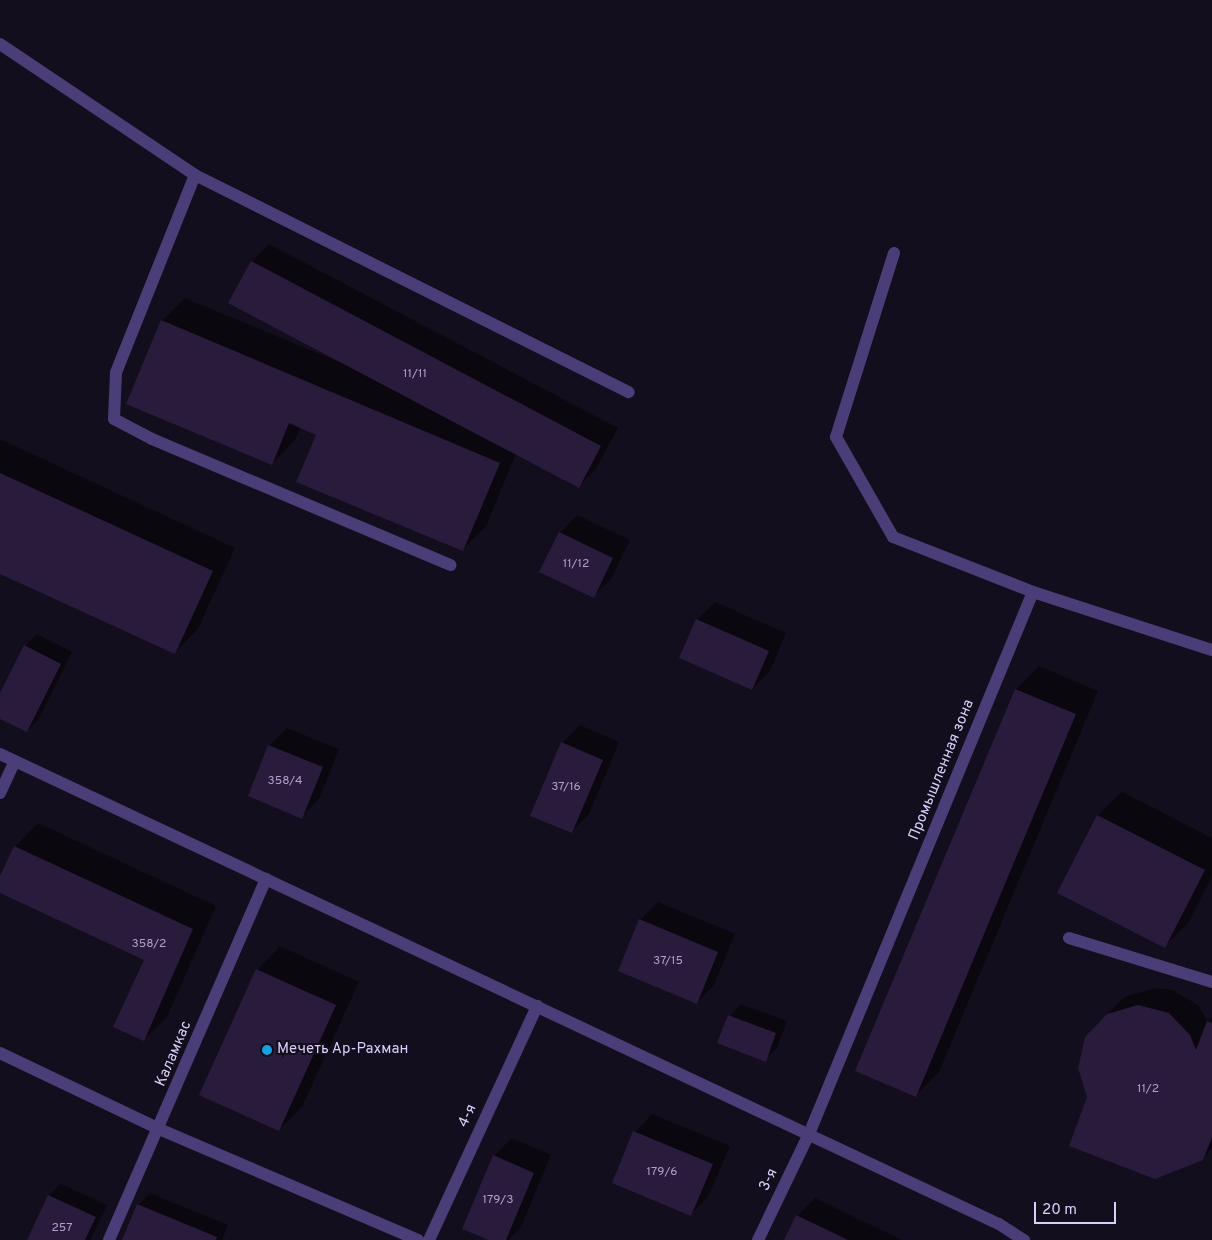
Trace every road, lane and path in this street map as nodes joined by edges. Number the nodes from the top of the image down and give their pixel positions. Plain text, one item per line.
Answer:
1 (0, 44) edge
2 (195, 175) junction
3 (894, 253) dead end
4 (629, 392) dead end
5 (451, 565) dead end
6 (1033, 592) junction
7 (1212, 650) edge
8 (0, 754) edge
9 (15, 761) junction
10 (0, 793) edge
11 (266, 879) junction
12 (1069, 938) dead end
13 (1212, 982) edge
14 (537, 1006) junction
15 (0, 1053) edge
16 (159, 1129) junction
17 (809, 1134) junction
18 (109, 1240) edge
19 (418, 1240) edge
20 (429, 1240) edge
21 (758, 1240) edge
22 (1024, 1240) edge

1 - 2 street
2 - 4 street
2 - 5 street
3 - 6 street
6 - 7 street
6 - 17 street, Промышленная зона
8 - 9 street
9 - 10 street
9 - 11 street
11 - 14 street
11 - 16 street, Каламкас
12 - 13 street
14 - 17 street
14 - 20 street, 4-я
15 - 16 street
16 - 18 street, Каламкас
16 - 19 street
17 - 21 street, 3-я
17 - 22 street

